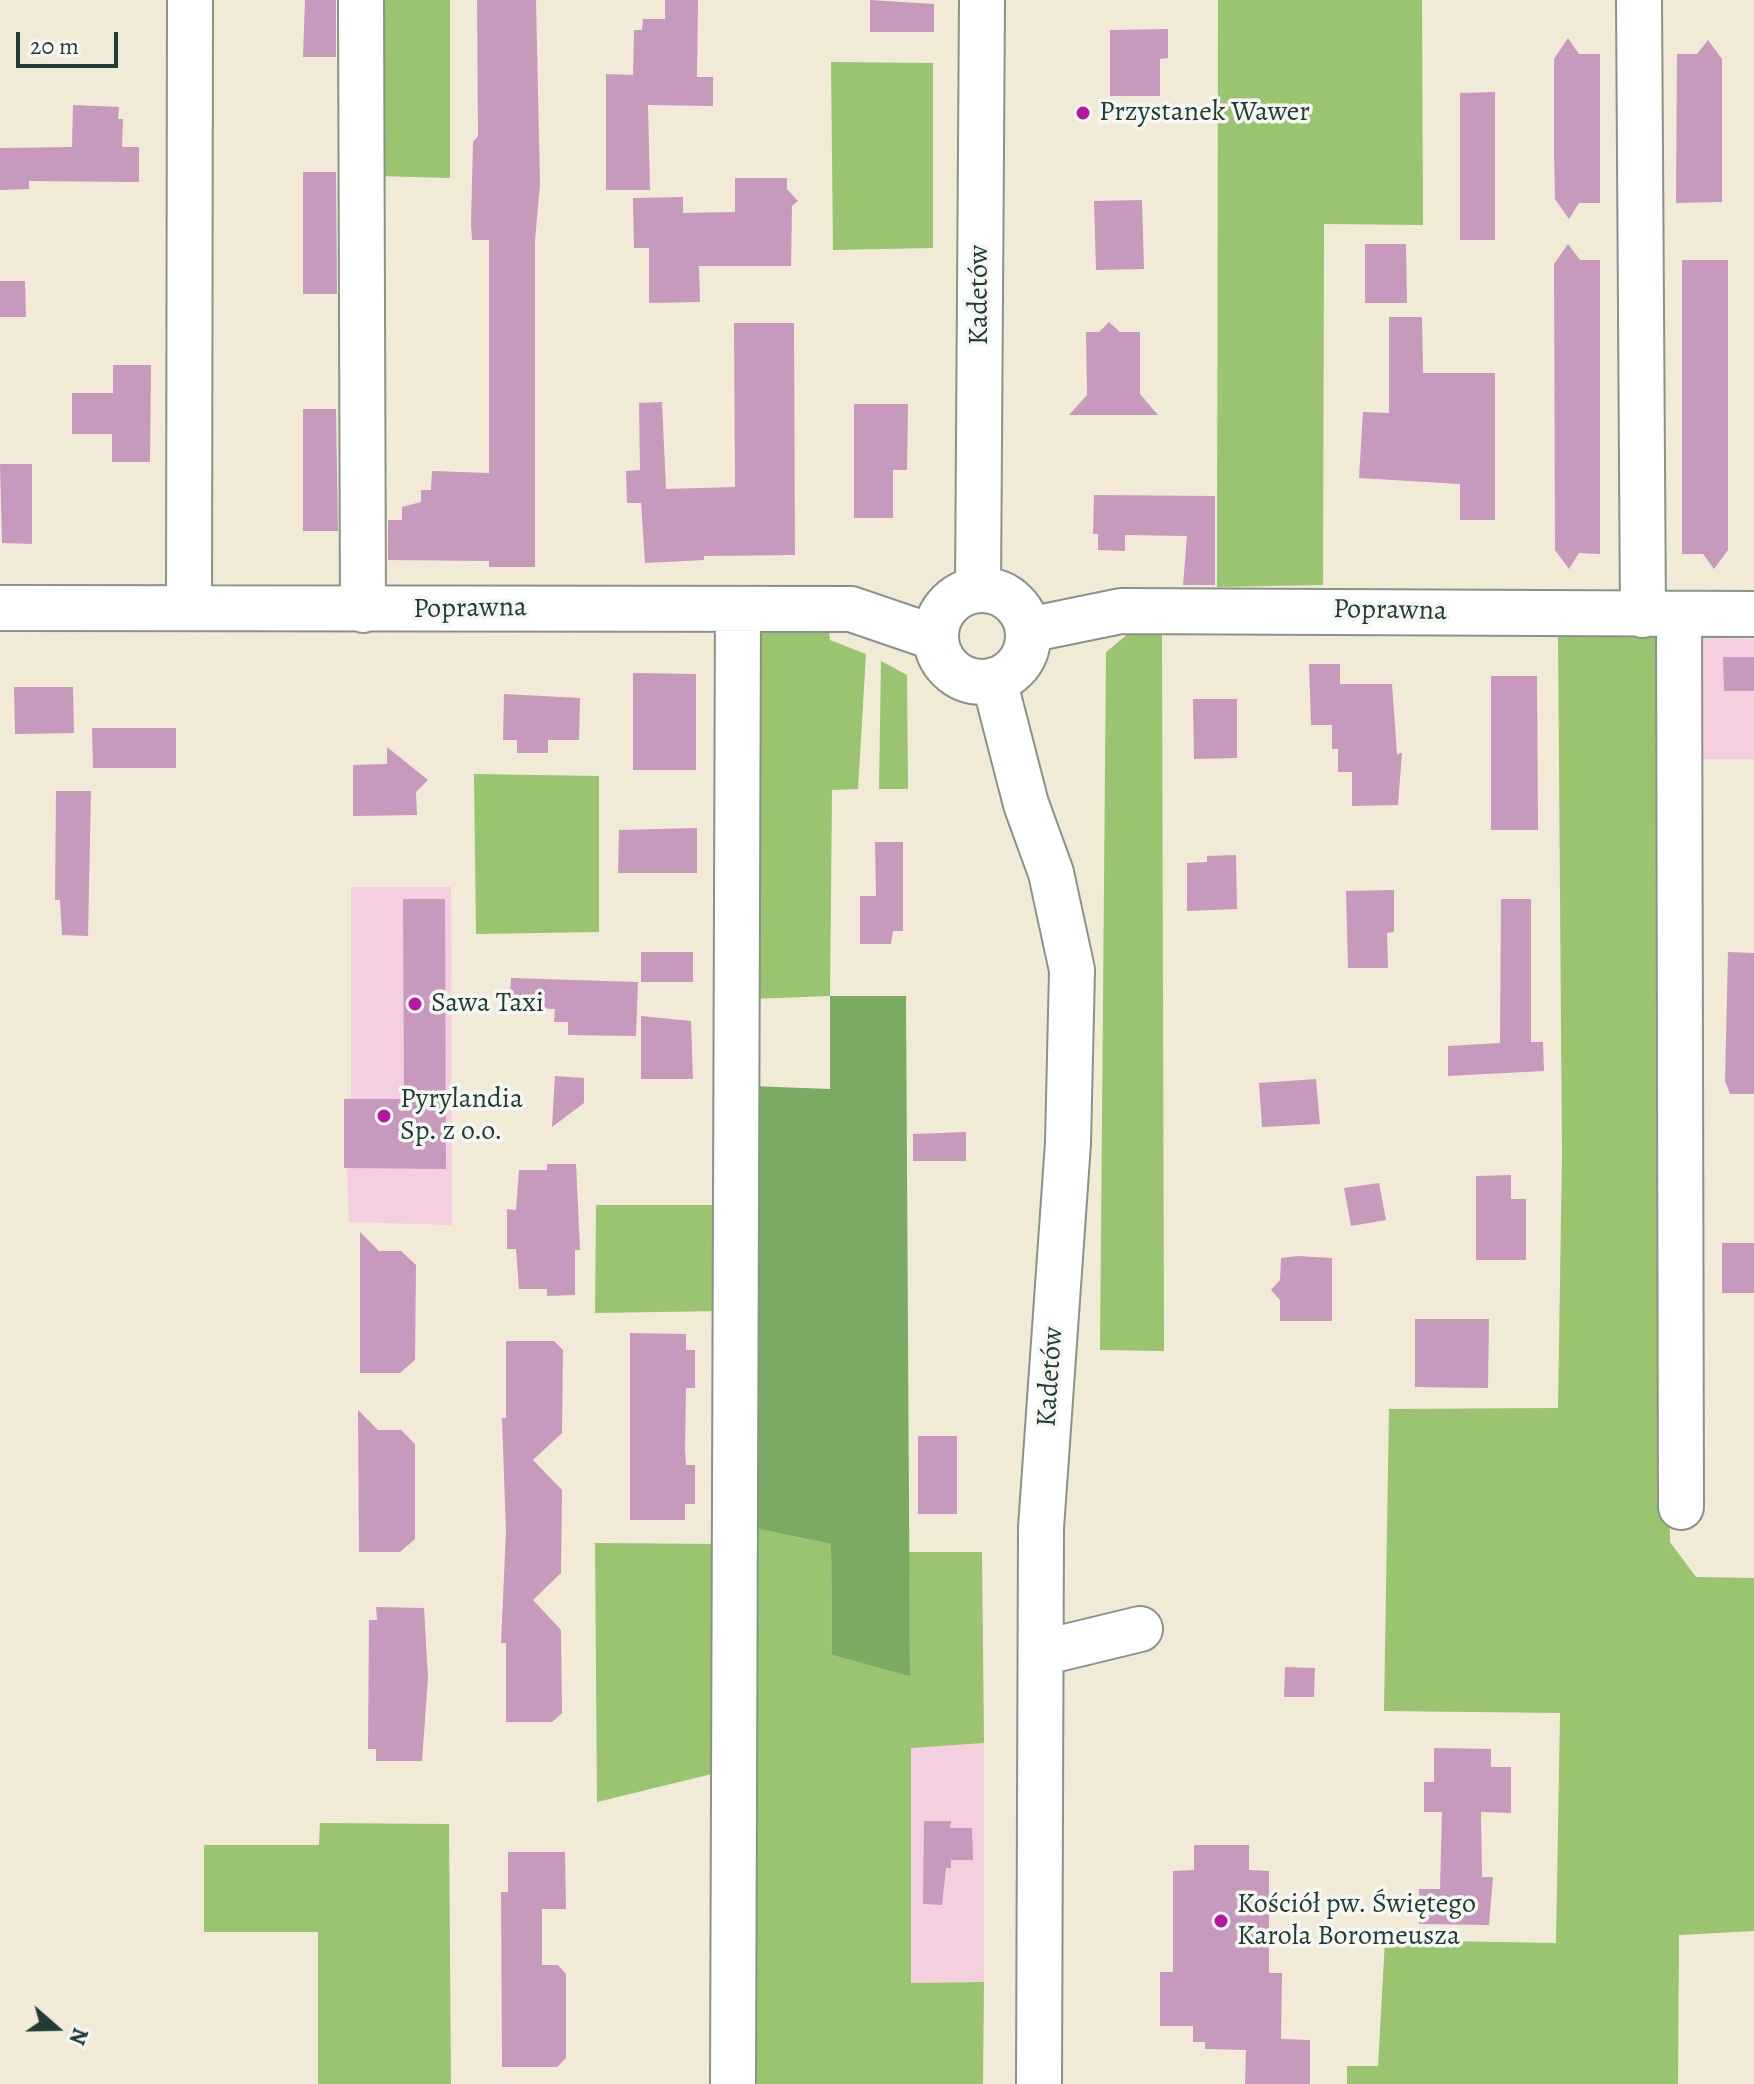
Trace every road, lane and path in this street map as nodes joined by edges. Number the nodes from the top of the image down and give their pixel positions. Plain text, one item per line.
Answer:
1 (190, 0) edge
2 (361, 0) edge
3 (982, 0) edge
4 (1639, 0) edge
5 (978, 589) junction
6 (0, 608) edge
7 (189, 608) junction
8 (363, 610) junction
9 (738, 610) junction
10 (1661, 614) junction
11 (1754, 614) edge
12 (1028, 630) junction
13 (936, 638) junction
14 (994, 680) junction
15 (1681, 1507) dead end
16 (1140, 1629) dead end
17 (1041, 1653) junction
18 (733, 2084) edge
19 (1039, 2084) edge

1 - 7 street
2 - 8 street
3 - 5 street, Kadetów
4 - 10 street
5 - 12 street
5 - 13 street
6 - 7 street, Poprawna
7 - 8 street, Poprawna
8 - 9 street, Poprawna
9 - 13 street, Poprawna
9 - 18 street
10 - 11 street, Poprawna
10 - 12 street, Poprawna
10 - 15 street
12 - 14 street
13 - 14 street
14 - 17 street, Kadetów
16 - 17 street
17 - 19 street, Kadetów

